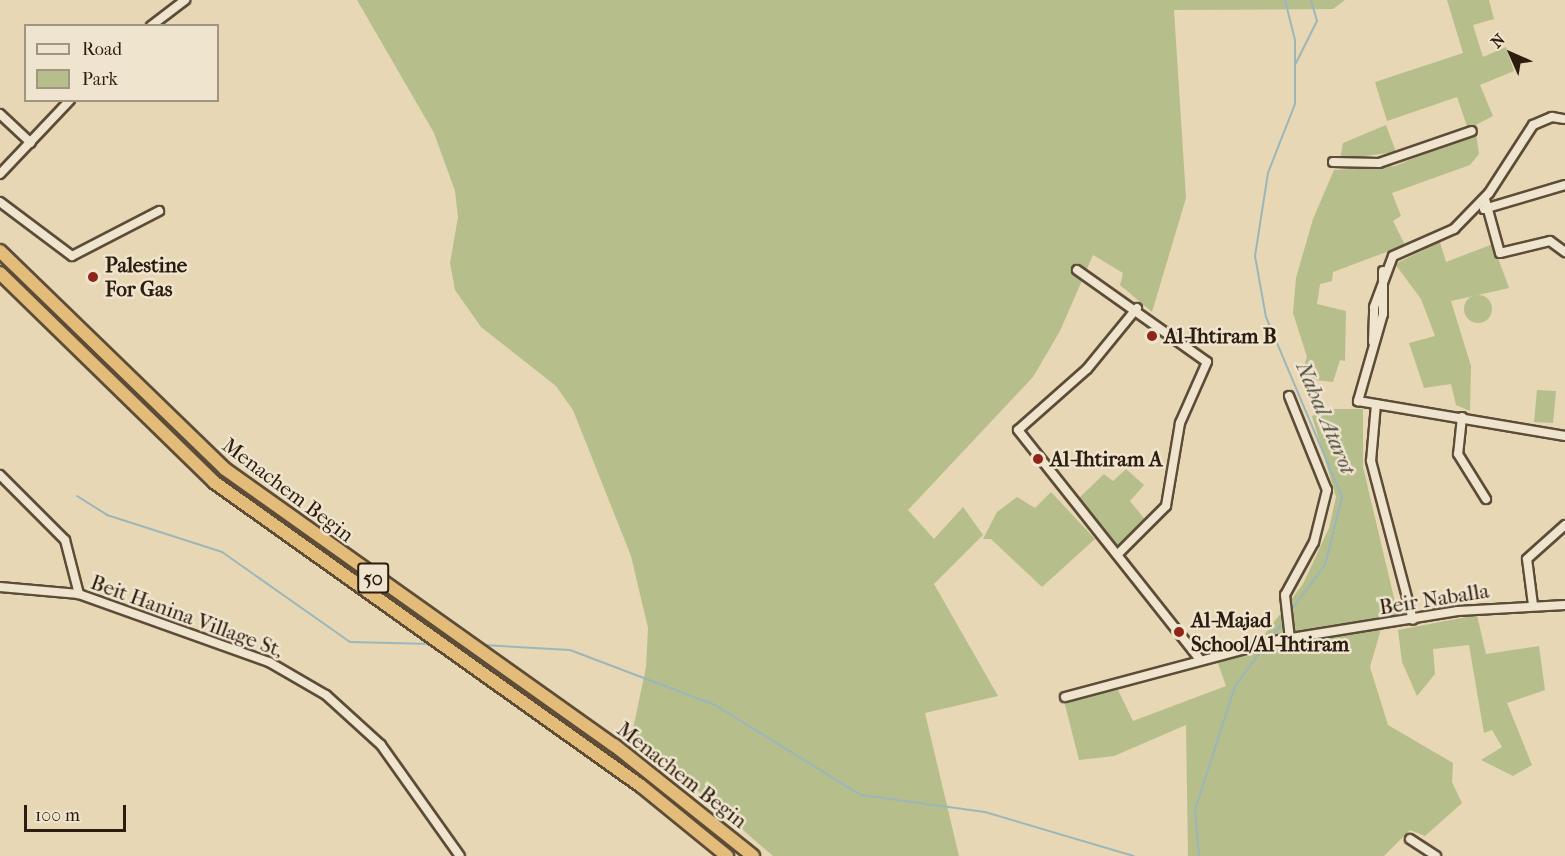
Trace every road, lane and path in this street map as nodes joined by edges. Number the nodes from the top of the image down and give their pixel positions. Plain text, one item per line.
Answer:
1 (185, 0) edge
2 (155, 24) edge
3 (68, 102) edge
4 (0, 114) edge
5 (1563, 119) dead end
6 (1472, 131) dead end
7 (31, 143) junction
8 (1333, 162) dead end
9 (0, 174) edge
10 (1565, 184) edge
11 (1485, 199) junction
12 (0, 202) edge
13 (1487, 208) junction
14 (159, 211) dead end
15 (1474, 211) junction
16 (0, 251) edge
17 (1565, 252) edge
18 (1077, 270) dead end
19 (3, 277) edge
20 (1137, 308) junction
21 (1289, 396) dead end
22 (1376, 404) junction
23 (1462, 417) junction
24 (1565, 436) edge
25 (0, 475) edge
26 (1486, 499) dead end
27 (1565, 525) edge
28 (1116, 555) junction
29 (0, 587) edge
30 (80, 594) junction
31 (1533, 605) junction
32 (1565, 605) edge
33 (1413, 620) junction
34 (1290, 639) junction
35 (1199, 658) junction
36 (1065, 697) dead end
37 (1410, 839) dead end
38 (460, 856) edge
39 (727, 856) edge
40 (753, 856) edge
41 (1436, 856) edge

1 - 2 street
3 - 7 street
4 - 7 street
5 - 11 street
6 - 8 street
7 - 9 street
10 - 13 street
11 - 13 street
11 - 15 street
12 - 14 street
13 - 15 street
13 - 17 street
15 - 22 street
16 - 40 highway, Menachem Begin / 50
18 - 20 street
19 - 39 highway, Menachem Begin / 50
20 - 28 street
20 - 28 street
21 - 34 street
22 - 23 street
22 - 33 street
23 - 24 street
23 - 26 street
25 - 30 street
27 - 31 street
28 - 35 street
29 - 30 street, Beit Hanina Village St,
30 - 38 street, Beit Hanina Village St,
31 - 32 street, Beir Naballa
31 - 33 street, Beir Naballa
33 - 34 street, Beir Naballa
34 - 35 street, Beir Naballa
35 - 36 street, Beir Naballa
37 - 41 street

